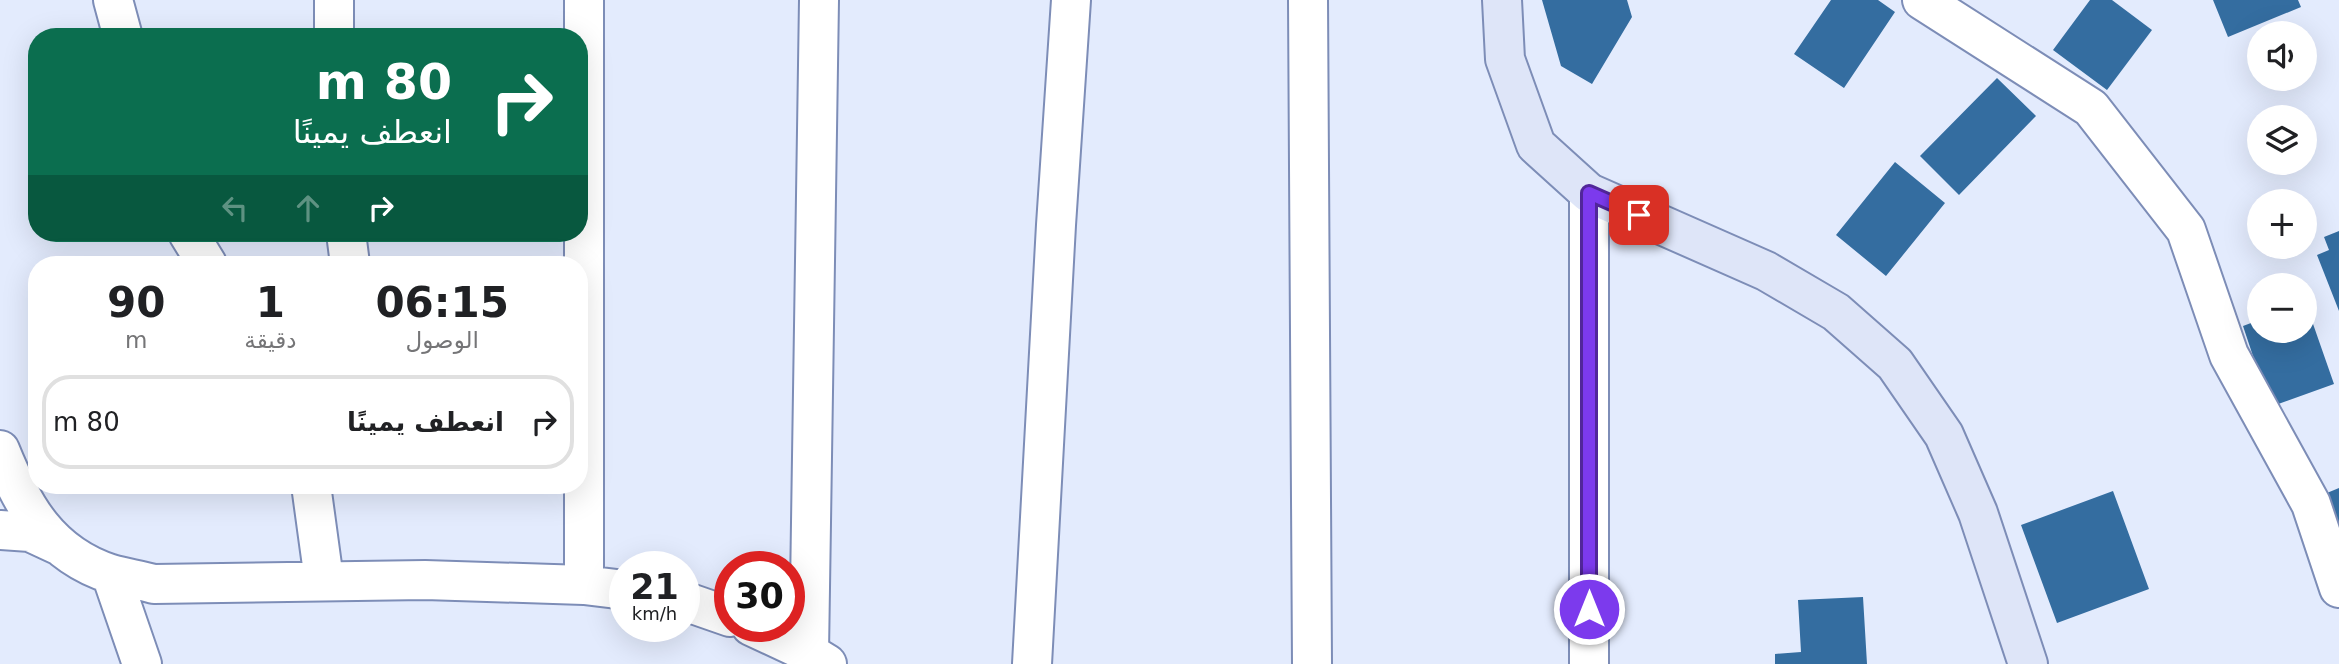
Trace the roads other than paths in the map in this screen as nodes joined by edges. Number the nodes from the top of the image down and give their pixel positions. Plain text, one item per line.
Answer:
1 (113, 0) edge
2 (334, 0) edge
3 (584, 0) edge
4 (819, 0) edge
5 (1071, 0) edge
6 (1308, 0) edge
7 (1502, 0) edge
8 (1922, 0) edge
9 (121, 28) edge
10 (334, 28) edge
11 (584, 28) edge
12 (1589, 193) junction
13 (0, 450) edge
14 (315, 494) edge
15 (584, 494) edge
16 (0, 530) edge
17 (58, 545) junction
18 (111, 573) junction
19 (324, 580) junction
20 (584, 584) junction
21 (609, 588) edge
22 (2339, 588) edge
23 (784, 642) edge
24 (818, 658) edge
25 (142, 664) edge
26 (1032, 664) edge
27 (1312, 664) edge
28 (1589, 664) edge
29 (2028, 664) edge

1 - 9 street
2 - 10 street
3 - 11 street
4 - 24 street
5 - 26 street
6 - 27 street
7 - 12 main road
8 - 22 street
12 - 28 street
12 - 29 main road
13 - 17 street
14 - 19 street
15 - 20 street
16 - 17 street
17 - 18 street
18 - 19 street
18 - 25 street
19 - 20 street
20 - 21 street
23 - 24 street

